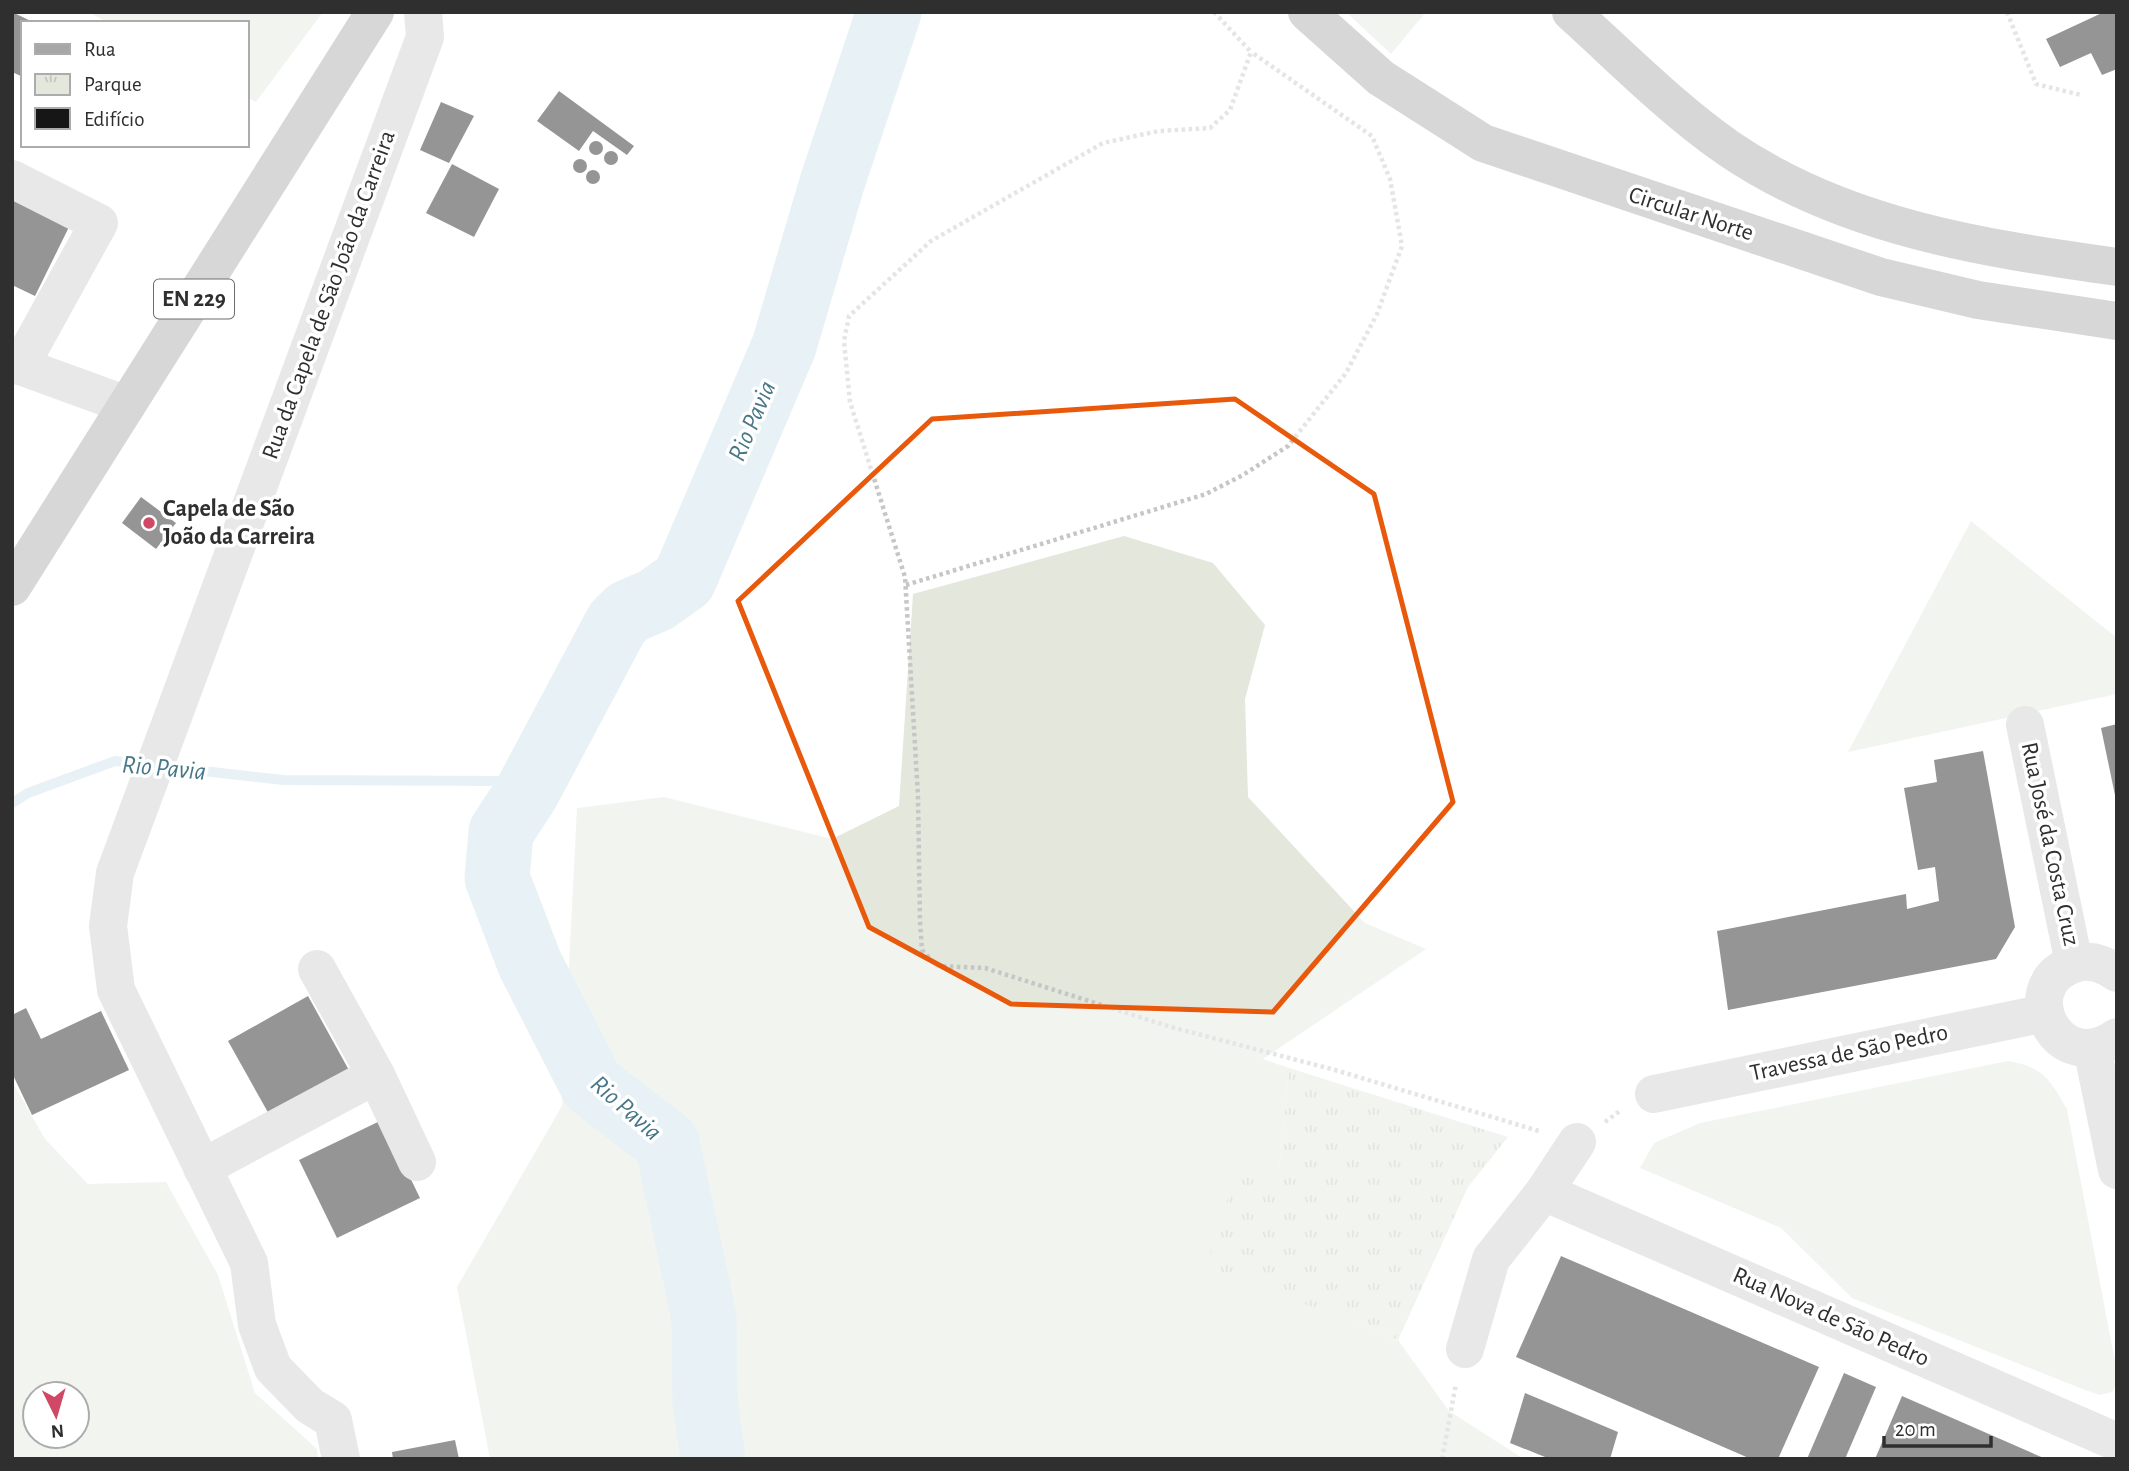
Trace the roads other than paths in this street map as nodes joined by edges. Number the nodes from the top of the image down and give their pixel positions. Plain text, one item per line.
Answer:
1 (375, 12) edge
2 (424, 12) edge
3 (1307, 12) edge
4 (1571, 12) edge
5 (12, 180) edge
6 (2117, 267) edge
7 (2117, 321) edge
8 (19, 353) edge
9 (127, 405) junction
10 (12, 587) edge
11 (2025, 724) dead end
12 (2074, 963) junction
13 (317, 969) dead end
14 (2117, 973) edge
15 (2045, 1013) junction
16 (2105, 1042) edge
17 (376, 1075) junction
18 (1654, 1094) road end
19 (1577, 1142) road end
20 (417, 1162) dead end
21 (202, 1168) junction
22 (2117, 1170) edge
23 (1544, 1192) junction
24 (1465, 1349) road end
25 (2117, 1442) edge
26 (341, 1459) edge

1 - 9 main road, EN 229
2 - 21 street, Rua da Capela de São João da Carreira
3 - 7 main road, Circular Norte
4 - 6 main road
5 - 8 street
8 - 9 street
9 - 10 main road, EN 229
11 - 12 street, Rua José da Costa Cruz
12 - 14 street
12 - 15 street
13 - 17 street
15 - 16 street
15 - 18 street, Travessa de São Pedro
16 - 22 street
17 - 20 street
17 - 21 street
19 - 23 street
21 - 26 street, Rua da Capela de São João da Carreira
23 - 24 street
23 - 25 street, Rua Nova de São Pedro

